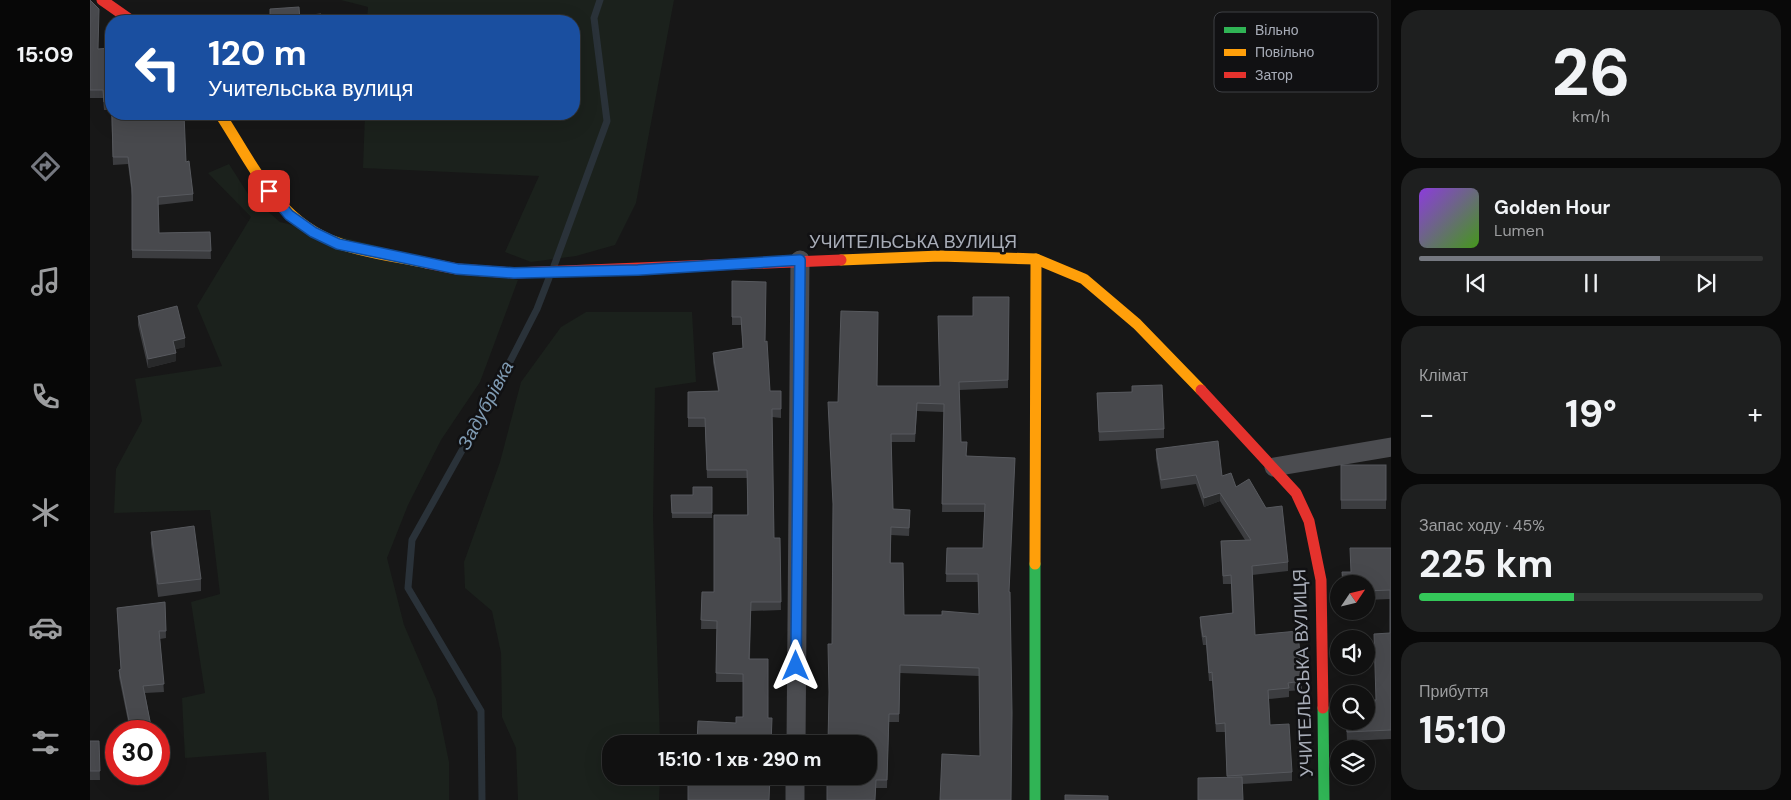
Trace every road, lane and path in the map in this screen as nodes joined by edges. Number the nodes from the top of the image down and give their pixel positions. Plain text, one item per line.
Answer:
1 (102, 0) edge
2 (123, 15) edge
3 (224, 120) edge
4 (1036, 259) junction
5 (800, 260) junction
6 (1391, 447) edge
7 (1274, 468) junction
8 (796, 735) edge
9 (795, 785) edge
10 (795, 800) edge
11 (1035, 800) edge
12 (1324, 800) edge

1 - 2 main road
3 - 5 main road, УЧИТЕЛЬСЬКА ВУЛИЦЯ
4 - 5 main road, УЧИТЕЛЬСЬКА ВУЛИЦЯ
4 - 7 main road, УЧИТЕЛЬСЬКА ВУЛИЦЯ
4 - 11 main road
5 - 8 street
6 - 7 street
7 - 12 main road, УЧИТЕЛЬСЬКА ВУЛИЦЯ
9 - 10 street

